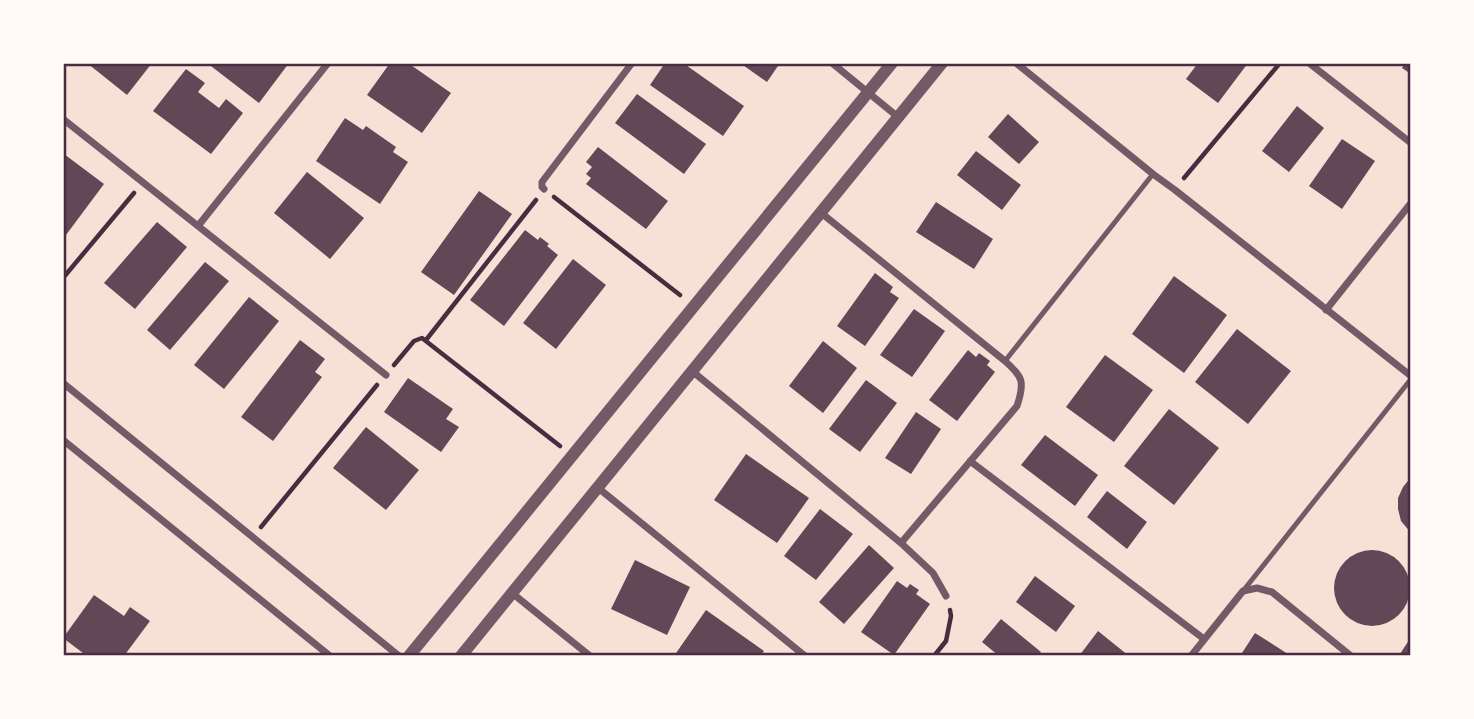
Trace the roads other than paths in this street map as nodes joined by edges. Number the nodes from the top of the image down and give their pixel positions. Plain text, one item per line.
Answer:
1 (328, 63) edge
2 (632, 63) edge
3 (832, 63) edge
4 (892, 63) edge
5 (942, 63) edge
6 (1016, 63) edge
7 (1309, 63) edge
8 (868, 92) junction
9 (898, 117) junction
10 (63, 119) edge
11 (1411, 143) edge
12 (1153, 174) junction
13 (544, 189) road end
14 (1411, 203) edge
15 (820, 212) junction
16 (198, 226) junction
17 (1326, 310) junction
18 (1005, 360) junction
19 (691, 371) junction
20 (386, 375) road end
21 (1411, 378) edge
22 (63, 383) edge
23 (63, 440) edge
24 (970, 461) junction
25 (597, 487) junction
26 (901, 543) junction
27 (1243, 591) junction
28 (512, 593) junction
29 (946, 596) road end
30 (1204, 639) junction
31 (330, 656) edge
32 (399, 656) edge
33 (408, 656) edge
34 (461, 656) edge
35 (590, 656) edge
36 (805, 656) edge
37 (1191, 656) edge
38 (1350, 656) edge

1 - 16 street
2 - 13 street
3 - 8 street
4 - 8 street
5 - 9 street
6 - 12 street
7 - 11 street
8 - 9 street
8 - 33 street
9 - 15 street
10 - 16 street
12 - 17 street
12 - 18 lane
14 - 17 street
15 - 18 street
15 - 19 street
16 - 20 street
17 - 21 street
18 - 24 street
19 - 25 street
19 - 26 street
21 - 27 lane
22 - 32 street
23 - 31 street
24 - 26 street
24 - 30 street
25 - 28 street
25 - 36 street
26 - 29 street
27 - 30 street
27 - 38 street
28 - 34 street
28 - 35 street
30 - 37 street

